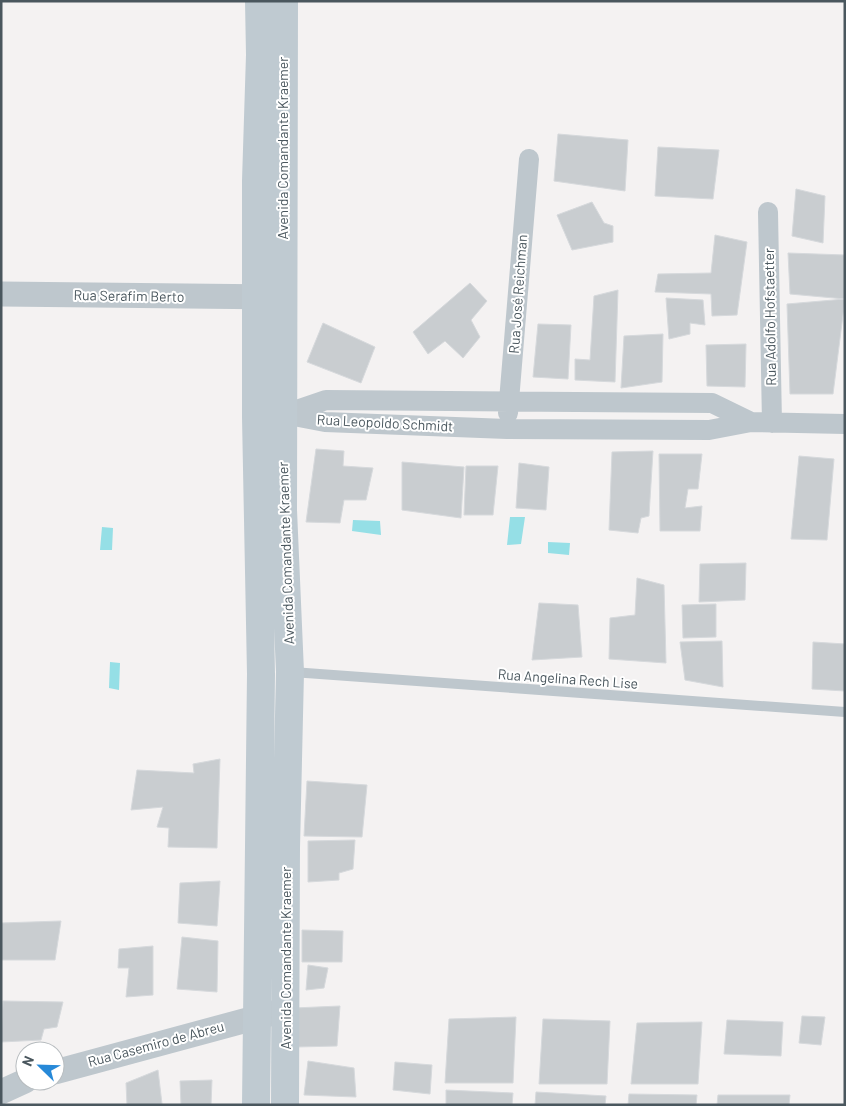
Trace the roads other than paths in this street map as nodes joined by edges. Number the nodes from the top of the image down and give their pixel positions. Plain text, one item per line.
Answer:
1 (259, 1) edge
2 (284, 1) edge
3 (271, 55) junction
4 (528, 159) dead end
5 (284, 180) junction
6 (256, 181) junction
7 (768, 212) dead end
8 (1, 294) edge
9 (270, 298) junction
10 (510, 401) junction
11 (283, 414) junction
12 (256, 417) junction
13 (751, 422) junction
14 (772, 423) junction
15 (845, 424) edge
16 (507, 429) junction
17 (270, 510) junction
18 (276, 673) junction
19 (845, 712) edge
20 (286, 848) junction
21 (259, 849) junction
22 (286, 1010) junction
23 (256, 1016) junction
24 (65, 1069) edge
25 (15, 1086) edge
26 (1, 1092) edge
27 (256, 1105) edge
28 (285, 1105) edge

1 - 3 main road, Avenida Comandante Kraemer
2 - 3 main road, Avenida Comandante Kraemer
3 - 5 main road, Avenida Comandante Kraemer
3 - 6 main road, Avenida Comandante Kraemer
4 - 10 street, Rua José Reichman
5 - 6 main road
5 - 9 main road, Avenida Comandante Kraemer
6 - 9 main road, Avenida Comandante Kraemer
7 - 14 street, Rua Adolfo Hofstaetter
8 - 9 street, Rua Serafim Berto
9 - 11 main road, Avenida Comandante Kraemer
9 - 12 main road, Avenida Comandante Kraemer
10 - 11 street, Rua Leopoldo Schmidt
10 - 13 street, Rua Leopoldo Schmidt
10 - 16 street, Rua José Reichman
11 - 12 street
11 - 16 street, Rua Leopoldo Schmidt
11 - 17 main road, Avenida Comandante Kraemer
12 - 17 main road, Avenida Comandante Kraemer
13 - 14 street, Rua Leopoldo Schmidt
13 - 16 street, Rua Leopoldo Schmidt
14 - 15 street, Rua Leopoldo Schmidt
17 - 18 main road, Avenida Comandante Kraemer
18 - 19 lane, Rua Angelina Rech Lise
18 - 20 main road, Avenida Comandante Kraemer
18 - 21 main road, Avenida Comandante Kraemer
20 - 21 main road
20 - 22 main road, Avenida Comandante Kraemer
21 - 23 main road, Avenida Comandante Kraemer
22 - 23 street, Rua Casemiro de Abreu
22 - 28 main road, Avenida Comandante Kraemer
23 - 24 street, Rua Casemiro de Abreu
23 - 27 main road, Avenida Comandante Kraemer
25 - 26 street

